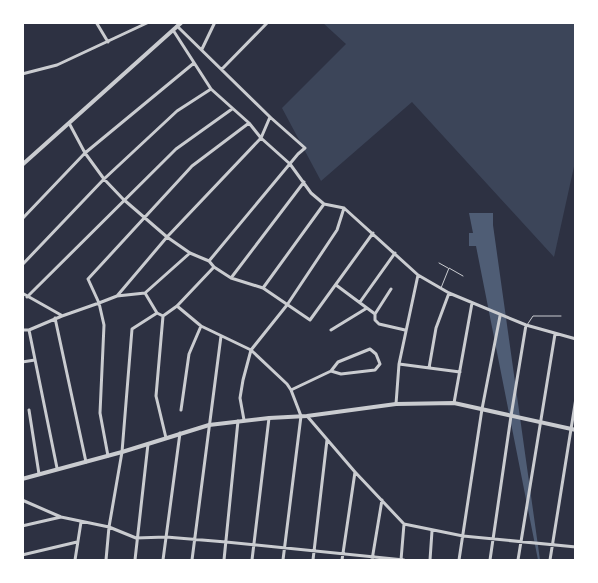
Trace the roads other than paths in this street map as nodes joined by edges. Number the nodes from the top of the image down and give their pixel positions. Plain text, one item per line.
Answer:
1 (96, 22) edge
2 (149, 22) edge
3 (182, 22) edge
4 (215, 22) edge
5 (268, 22) edge
6 (177, 26) junction
7 (173, 30) junction
8 (108, 42) junction
9 (202, 49) junction
10 (194, 63) junction
11 (222, 69) junction
12 (22, 74) edge
13 (211, 89) junction
14 (232, 109) junction
15 (270, 117) junction
16 (69, 123) junction
17 (249, 123) junction
18 (261, 138) junction
19 (85, 154) junction
20 (290, 164) junction
21 (22, 165) edge
22 (104, 178) junction
23 (304, 182) junction
24 (123, 199) junction
25 (324, 204) junction
26 (344, 208) junction
27 (145, 218) junction
28 (22, 219) edge
29 (373, 234) junction
30 (167, 237) junction
31 (190, 253) junction
32 (395, 253) junction
33 (209, 260) junction
34 (439, 263) dead end
35 (22, 265) edge
36 (214, 267) junction
37 (449, 268) junction
38 (418, 275) junction
39 (463, 276) dead end
40 (231, 278) junction
41 (336, 285) junction
42 (263, 288) junction
43 (441, 288) junction
44 (391, 290) dead end
45 (144, 293) junction
46 (449, 293) junction
47 (22, 294) edge
48 (117, 296) junction
49 (26, 297) junction
50 (360, 302) junction
51 (472, 303) junction
52 (99, 304) junction
53 (288, 305) junction
54 (177, 306) junction
55 (367, 308) junction
56 (157, 313) junction
57 (375, 314) junction
58 (62, 316) junction
59 (163, 316) junction
60 (500, 316) junction
61 (561, 316) dead end
62 (55, 318) junction
63 (526, 325) junction
64 (201, 326) junction
65 (22, 330) edge
66 (29, 330) junction
67 (331, 330) dead end
68 (405, 330) junction
69 (555, 334) junction
70 (221, 336) junction
71 (576, 339) edge
72 (251, 350) junction
73 (35, 360) junction
74 (22, 362) edge
75 (399, 364) junction
76 (429, 368) junction
77 (331, 371) junction
78 (460, 372) junction
79 (291, 390) junction
80 (576, 398) edge
81 (396, 404) junction
82 (454, 404) junction
83 (482, 409) junction
84 (29, 410) dead end
85 (181, 410) dead end
86 (301, 416) junction
87 (308, 416) junction
88 (511, 416) junction
89 (269, 418) junction
90 (244, 420) junction
91 (238, 421) junction
92 (539, 423) junction
93 (209, 425) junction
94 (570, 429) junction
95 (576, 430) edge
96 (180, 433) junction
97 (166, 438) junction
98 (327, 440) junction
99 (148, 444) junction
100 (122, 452) junction
101 (108, 456) junction
102 (86, 462) junction
103 (57, 468) junction
104 (355, 472) junction
105 (39, 474) junction
106 (22, 479) edge
107 (22, 500) edge
108 (382, 500) junction
109 (61, 517) junction
110 (81, 522) junction
111 (404, 524) junction
112 (22, 526) edge
113 (108, 526) junction
114 (432, 531) junction
115 (463, 536) junction
116 (166, 537) junction
117 (136, 538) junction
118 (194, 539) junction
119 (493, 540) junction
120 (77, 542) junction
121 (226, 542) junction
122 (520, 542) junction
123 (254, 544) junction
124 (553, 545) junction
125 (576, 547) edge
126 (285, 548) junction
127 (314, 550) junction
128 (343, 553) junction
129 (22, 555) edge
130 (372, 559) edge
131 (75, 560) edge
132 (106, 560) edge
133 (135, 560) edge
134 (163, 560) edge
135 (192, 560) edge
136 (224, 560) edge
137 (252, 560) edge
138 (284, 560) edge
139 (313, 560) edge
140 (342, 560) edge
141 (402, 560) edge
142 (430, 560) edge
143 (459, 560) edge
144 (490, 560) edge
145 (518, 560) edge
146 (550, 560) edge

1 - 8 street
2 - 8 street
3 - 6 street
4 - 9 street
5 - 11 street
6 - 7 street
6 - 9 street
7 - 10 street
7 - 16 street
8 - 12 street
9 - 11 street
10 - 13 street
10 - 19 street
11 - 15 street
13 - 14 street
13 - 22 street
14 - 17 street
14 - 24 street
15 - 18 street
15 - 20 street
16 - 19 street
16 - 21 street
17 - 18 street
17 - 27 street
18 - 20 street
18 - 30 street
19 - 22 street
19 - 28 street
20 - 23 street
20 - 33 street
22 - 24 street
22 - 35 street
23 - 25 street
23 - 40 street
24 - 27 street
24 - 49 street
25 - 26 street
25 - 42 street
26 - 29 street
26 - 53 street
27 - 30 street
27 - 52 street
29 - 32 street
29 - 41 street
30 - 31 street
30 - 48 street
31 - 33 street
31 - 45 street
32 - 38 street
32 - 50 street
33 - 36 street
34 - 37 lane
36 - 40 street
36 - 54 street
37 - 39 lane
37 - 43 lane
38 - 43 street
38 - 68 street
40 - 42 street
41 - 50 street
41 - 53 street
42 - 53 street
43 - 46 street
44 - 57 street
45 - 48 street
45 - 56 street
46 - 51 street
46 - 76 street
47 - 49 street
48 - 52 street
49 - 58 street
50 - 55 street
51 - 60 street
51 - 78 street
52 - 58 street
52 - 101 street
53 - 72 street
54 - 59 street
54 - 64 street
55 - 57 street
55 - 67 street
56 - 59 street
56 - 100 street
57 - 68 street
58 - 62 street
59 - 97 street
60 - 63 street
60 - 83 street
61 - 63 lane
62 - 66 street
62 - 102 street
63 - 69 street
63 - 88 street
64 - 70 street
64 - 85 street
65 - 66 street
66 - 73 street
68 - 75 street
69 - 71 street
69 - 92 street
70 - 72 street
70 - 93 street
72 - 79 street
72 - 90 street
73 - 74 street
73 - 103 street
75 - 76 street
75 - 81 street
76 - 78 street
77 - 77 street
77 - 79 street
78 - 82 street
79 - 86 street
80 - 94 street
81 - 82 street
81 - 87 street
82 - 83 street
83 - 88 street
83 - 115 street
84 - 105 street
86 - 87 street
86 - 89 street
86 - 126 street
87 - 98 street
88 - 92 street
88 - 119 street
89 - 90 street
89 - 123 street
90 - 91 street
91 - 93 street
91 - 121 street
92 - 94 street
92 - 122 street
93 - 96 street
93 - 118 street
94 - 95 street
94 - 124 street
96 - 97 street
96 - 116 street
97 - 99 street
98 - 104 street
98 - 127 street
99 - 100 street
99 - 117 street
100 - 101 street
100 - 113 street
101 - 102 street
102 - 103 street
103 - 105 street
104 - 108 street
104 - 128 street
105 - 106 street
107 - 109 street
108 - 111 street
108 - 130 street
109 - 110 street
109 - 112 street
110 - 113 street
110 - 120 street
111 - 114 street
111 - 141 street
113 - 117 street
113 - 132 street
114 - 115 street
114 - 142 street
115 - 119 street
115 - 143 street
116 - 117 street
116 - 118 street
116 - 134 street
117 - 133 street
118 - 121 street
118 - 135 street
119 - 122 street
119 - 144 street
120 - 129 street
120 - 131 street
121 - 123 street
121 - 136 street
122 - 124 street
122 - 145 street
123 - 126 street
123 - 137 street
124 - 125 street
124 - 146 street
126 - 127 street
126 - 138 street
127 - 128 street
127 - 139 street
128 - 130 street
128 - 140 street
130 - 141 street

